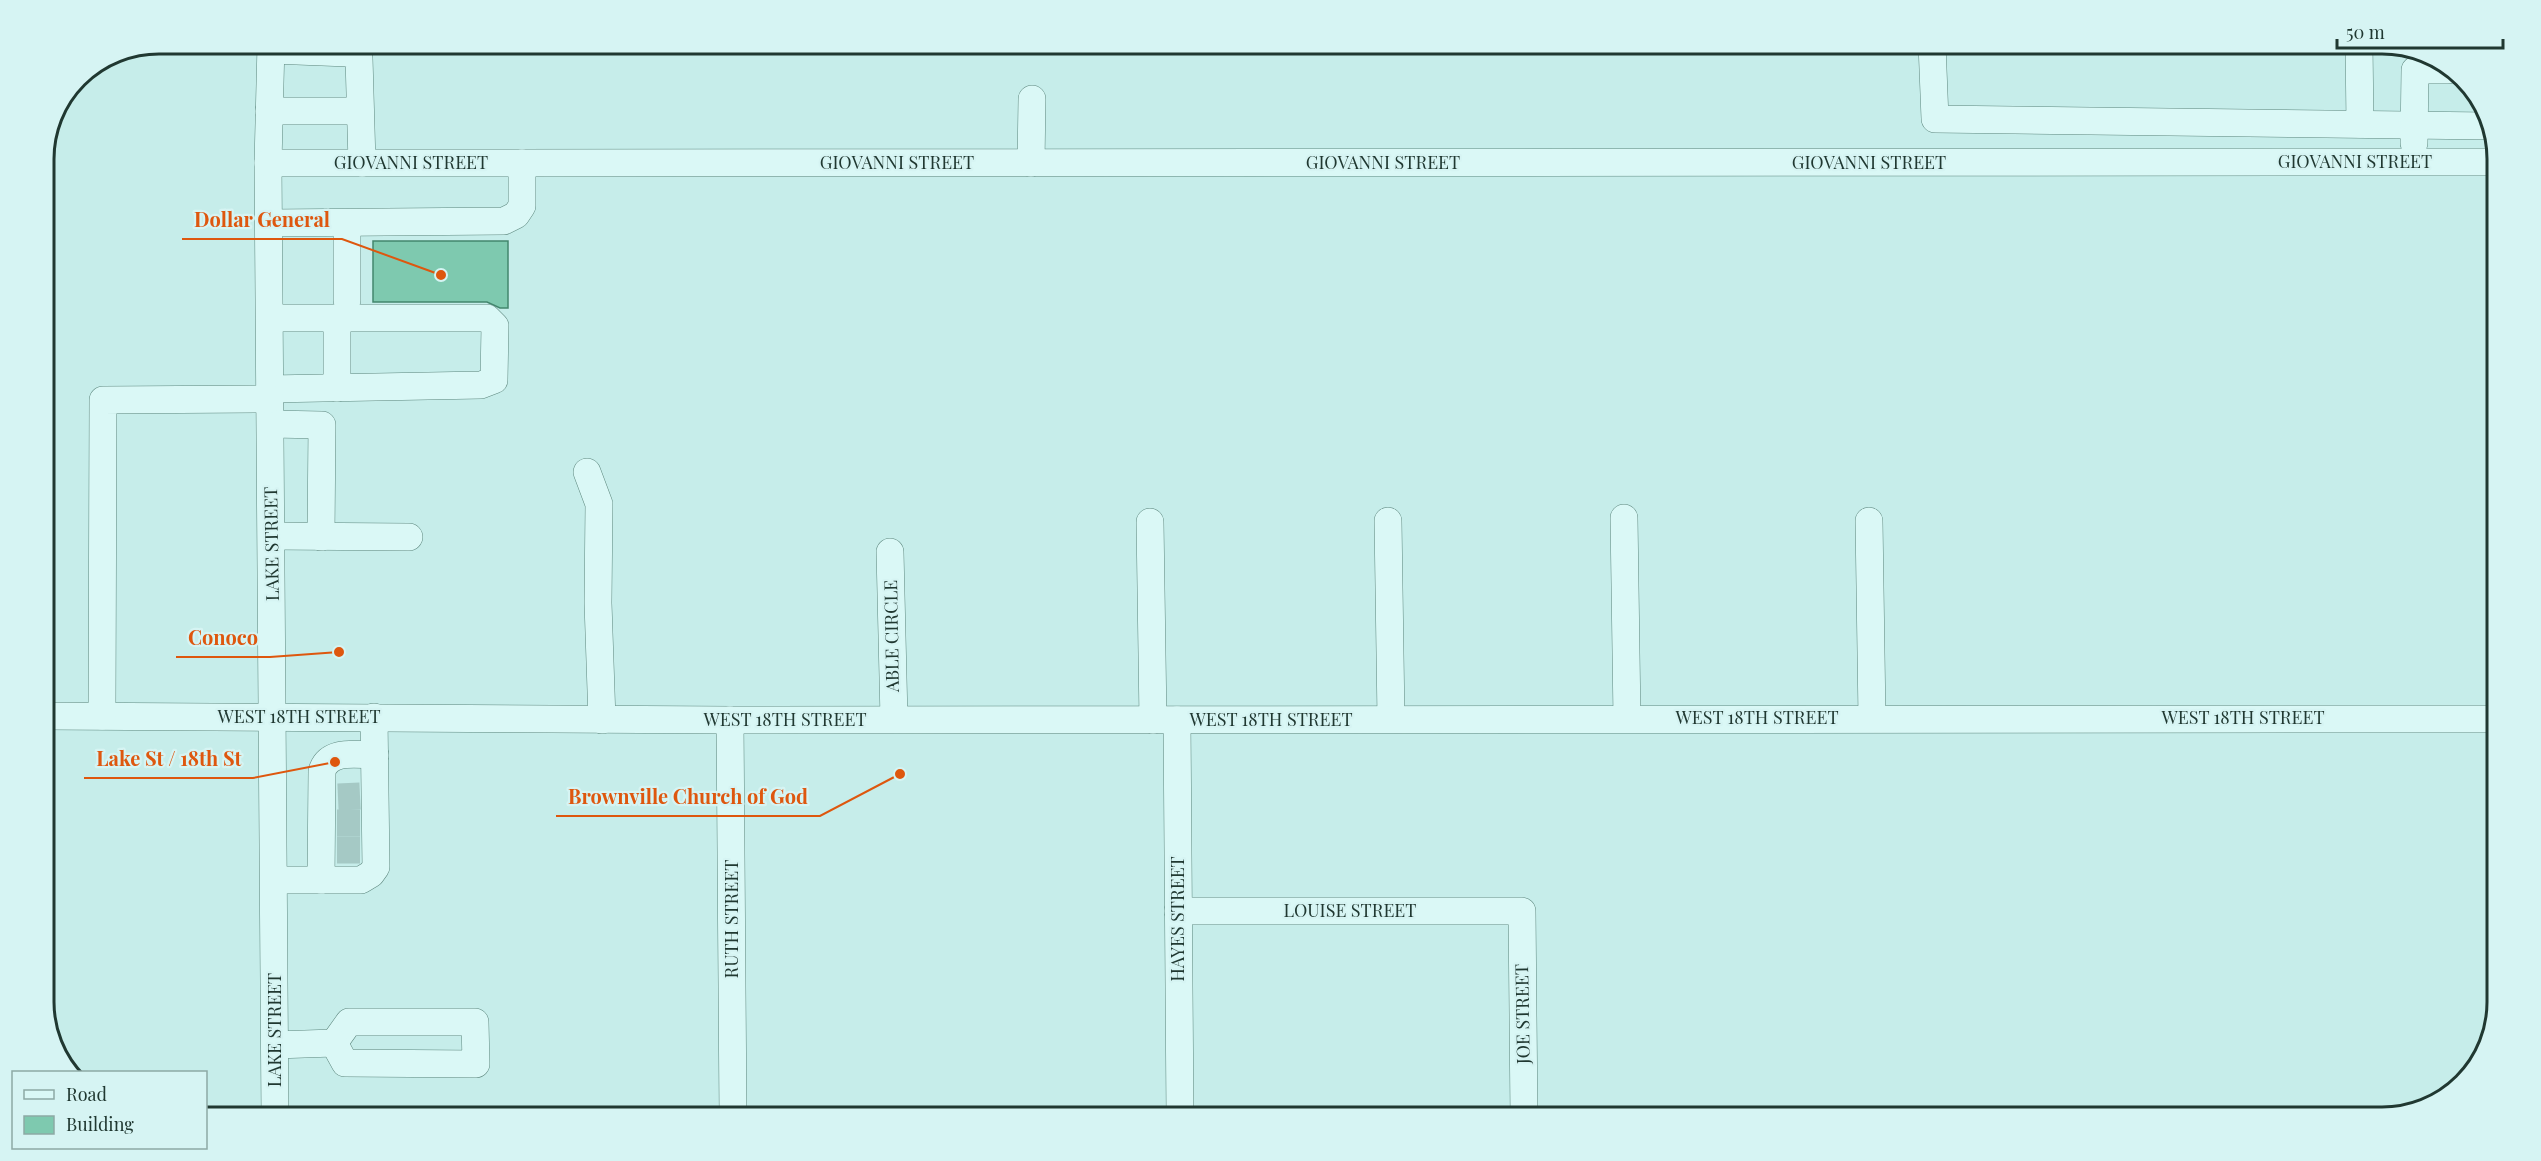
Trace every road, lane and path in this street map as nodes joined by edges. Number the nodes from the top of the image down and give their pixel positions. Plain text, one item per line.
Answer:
1 (271, 54) edge
2 (350, 54) edge
3 (1932, 54) edge
4 (2359, 54) edge
5 (2415, 60) edge
6 (1032, 99) dead end
7 (269, 111) junction
8 (360, 111) junction
9 (2360, 124) junction
10 (2415, 125) junction
11 (2481, 126) edge
12 (2413, 162) junction
13 (2487, 162) edge
14 (268, 163) junction
15 (362, 163) junction
16 (522, 163) junction
17 (1031, 163) junction
18 (269, 223) junction
19 (347, 223) junction
20 (342, 309) junction
21 (270, 318) junction
22 (338, 388) junction
23 (270, 404) junction
24 (586, 472) dead end
25 (1624, 518) dead end
26 (1150, 522) dead end
27 (1388, 522) dead end
28 (1869, 522) dead end
29 (272, 536) junction
30 (321, 537) junction
31 (409, 537) dead end
32 (890, 552) dead end
33 (54, 716) edge
34 (102, 716) junction
35 (273, 716) junction
36 (374, 717) junction
37 (1872, 718) junction
38 (894, 719) junction
39 (1391, 719) junction
40 (1627, 719) junction
41 (2487, 719) edge
42 (602, 720) junction
43 (730, 720) junction
44 (1165, 720) junction
45 (375, 755) junction
46 (349, 797) junction
47 (349, 836) junction
48 (274, 880) junction
49 (321, 880) junction
50 (1178, 911) junction
51 (1522, 911) joint
52 (415, 1022) junction
53 (334, 1043) junction
54 (275, 1045) junction
55 (415, 1063) junction
56 (275, 1107) edge
57 (733, 1107) edge
58 (1180, 1107) edge
59 (1524, 1107) edge

1 - 7 street, LAKE STREET
2 - 8 street
3 - 9 street
4 - 9 street
5 - 10 street
6 - 17 street
7 - 8 street
7 - 14 street, LAKE STREET
8 - 15 street
9 - 10 street
10 - 11 street
10 - 12 street
12 - 13 street, GIOVANNI STREET
12 - 17 street, GIOVANNI STREET
14 - 15 street, GIOVANNI STREET
14 - 18 street, LAKE STREET
15 - 16 street, GIOVANNI STREET
16 - 17 street, GIOVANNI STREET
16 - 19 street
18 - 19 street
18 - 21 street, LAKE STREET
19 - 20 street
20 - 21 street
20 - 22 street
20 - 22 street
21 - 23 street, LAKE STREET
22 - 23 street
23 - 29 street, LAKE STREET
23 - 30 street
23 - 34 street
24 - 42 street
25 - 40 street
26 - 44 street, HAYES STREET
27 - 39 street
28 - 37 street
29 - 30 street
29 - 35 street, LAKE STREET
30 - 31 street
32 - 38 street, ABLE CIRCLE
33 - 34 street, WEST 18TH STREET
34 - 35 street, WEST 18TH STREET
35 - 36 street, WEST 18TH STREET
35 - 48 street, LAKE STREET
36 - 42 street, WEST 18TH STREET
36 - 45 street
37 - 40 street, WEST 18TH STREET
37 - 41 street, WEST 18TH STREET
38 - 43 street, WEST 18TH STREET
38 - 44 street, WEST 18TH STREET
39 - 40 street, WEST 18TH STREET
39 - 44 street, WEST 18TH STREET
42 - 43 street, WEST 18TH STREET
43 - 57 street, RUTH STREET
44 - 50 street, HAYES STREET
45 - 46 street
45 - 46 street
46 - 47 street
46 - 47 street
47 - 49 street
47 - 49 street
48 - 49 street
48 - 54 street, LAKE STREET
50 - 51 street, LOUISE STREET
50 - 58 street, HAYES STREET
51 - 59 street, JOE STREET
52 - 53 street
52 - 55 street
52 - 55 street
53 - 54 street
53 - 55 street
54 - 56 street, LAKE STREET

